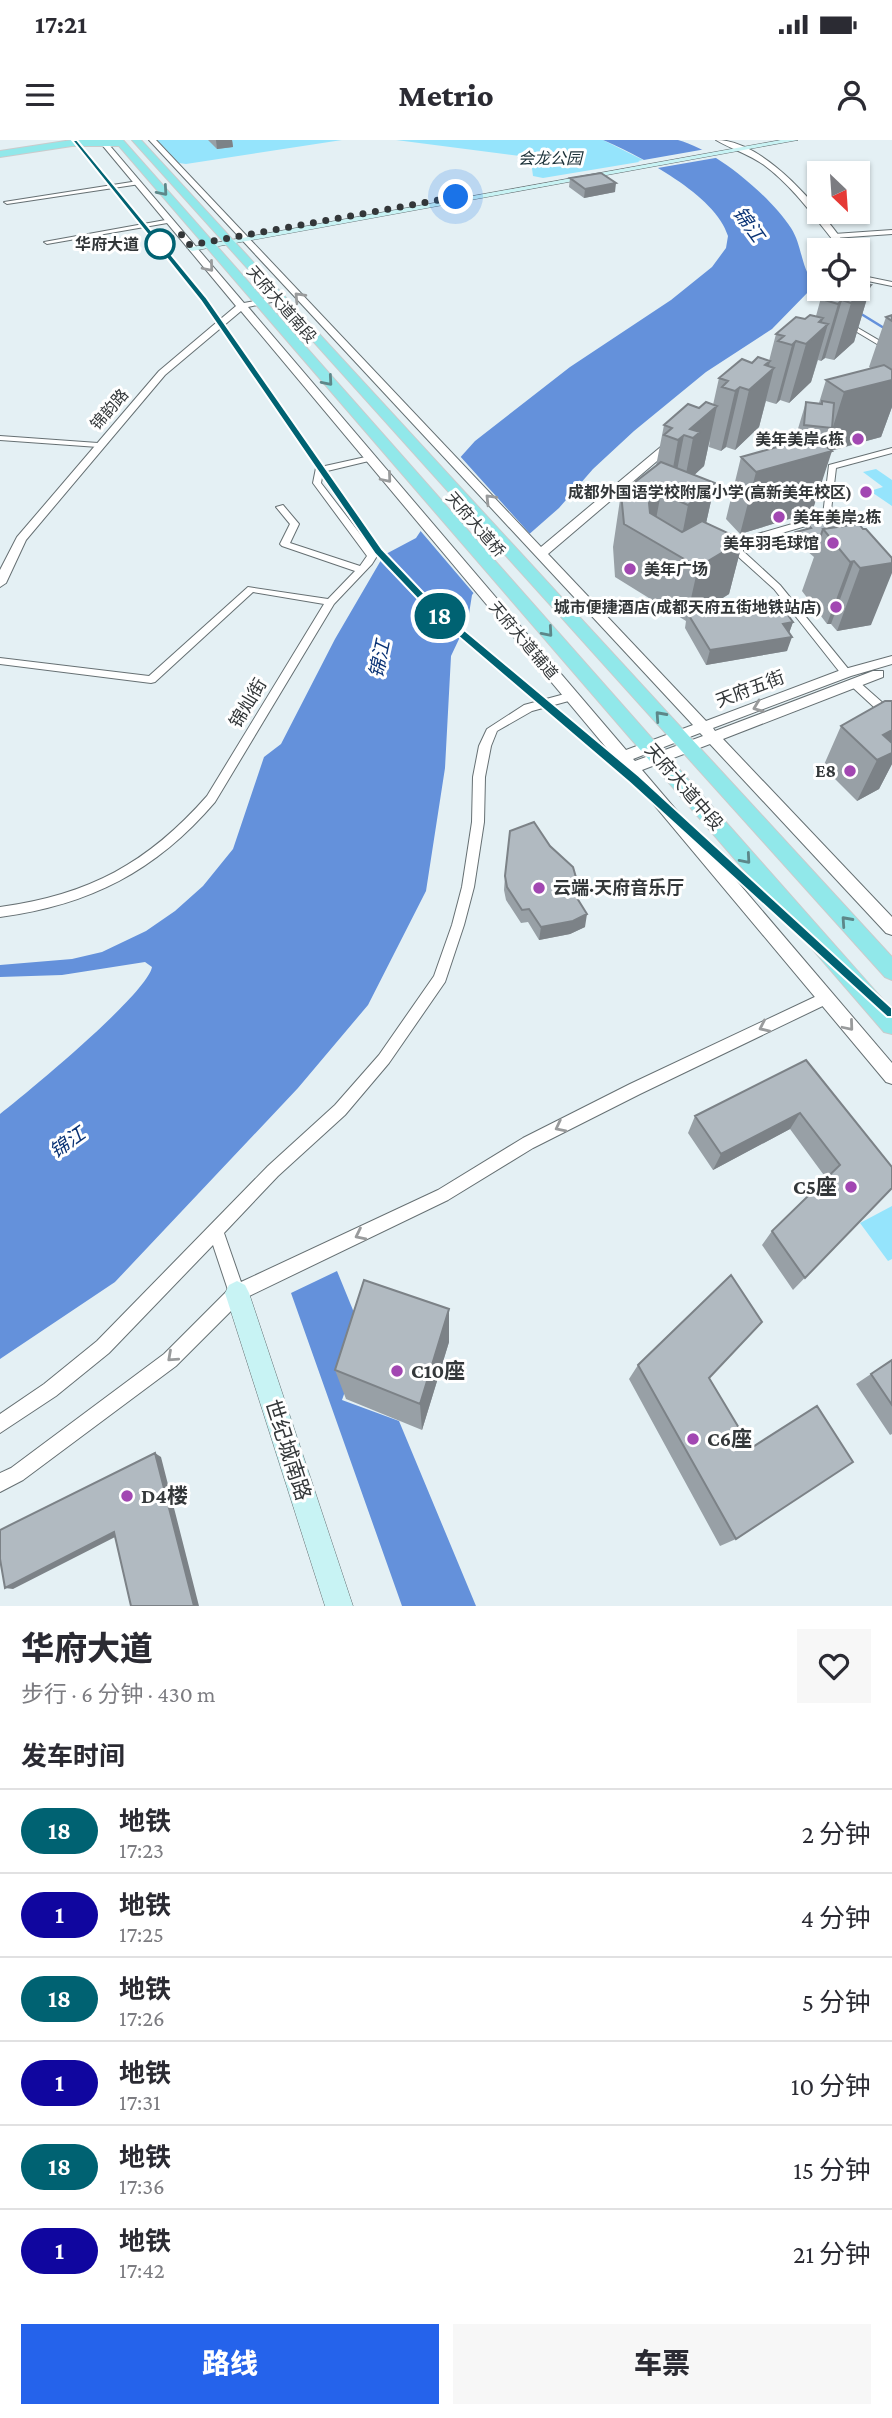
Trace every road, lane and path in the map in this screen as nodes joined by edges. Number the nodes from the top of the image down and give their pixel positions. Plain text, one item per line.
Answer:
1 (68, 140) edge
2 (719, 140) edge
3 (772, 140) edge
4 (794, 140) edge
5 (103, 141) edge
6 (119, 142) edge
7 (148, 144) edge
8 (740, 148) junction
9 (0, 152) edge
10 (138, 183) junction
11 (7, 202) dead end
12 (171, 221) junction
13 (892, 232) edge
14 (834, 236) joint
15 (243, 237) junction
16 (226, 240) junction
17 (47, 242) dead end
18 (208, 243) junction
19 (191, 246) junction
20 (870, 280) edge
21 (892, 285) edge
22 (275, 294) junction
23 (256, 298) junction
24 (239, 302) junction
25 (839, 318) edge
26 (892, 352) edge
27 (685, 432) edge
28 (0, 438) edge
29 (94, 445) junction
30 (892, 450) edge
31 (370, 458) junction
32 (423, 490) joint
33 (280, 507) dead end
34 (537, 549) junction
35 (0, 559) edge
36 (519, 560) joint
37 (360, 569) junction
38 (503, 581) joint
39 (0, 583) edge
40 (330, 602) junction
41 (892, 660) edge
42 (0, 661) edge
43 (892, 669) edge
44 (850, 678) junction
45 (572, 696) junction
46 (892, 718) edge
47 (709, 732) junction
48 (683, 741) junction
49 (654, 752) junction
50 (627, 762) junction
51 (0, 912) edge
52 (892, 928) edge
53 (892, 971) edge
54 (826, 998) junction
55 (892, 1025) edge
56 (892, 1076) edge
57 (216, 1231) junction
58 (237, 1293) junction
59 (0, 1423) edge
60 (0, 1483) edge
61 (338, 1606) edge

1 - 9 main road
2 - 8 street
3 - 8 main road
4 - 8 main road
5 - 6 main road
5 - 9 main road
5 - 10 street, 天府大道辅道
6 -> 18 main road, 天府大道南段
7 - 15 street
7 - 16 main road, 天府大道南段
8 - 14 street
8 - 15 main road
10 - 11 street
10 - 12 street, 天府大道辅道
12 - 17 street
12 - 19 street, 天府大道辅道
13 - 14 street
15 - 16 main road
34 -> 15 street
16 - 18 main road
16 - 22 main road, 天府大道南段
18 - 19 main road
18 - 23 main road, 天府大道南段
19 -> 24 street, 天府大道辅道
20 - 21 street
22 - 23 street, 锦韵路
22 - 36 main road, 天府大道南段
23 - 24 street, 锦韵路
23 -> 32 main road, 天府大道南段
24 - 29 street, 锦韵路
24 - 31 street, 天府大道辅道
25 - 26 street
27 - 34 street
28 - 29 street
29 - 35 street, 锦韵路
29 - 39 street, 锦韵路
30 - 44 street
31 - 37 street
31 -> 45 street, 天府大道辅道
32 - 38 main road, 天府大道桥
33 - 37 street
34 - 47 street
48 -> 36 main road, 天府大道中段
37 - 40 street, 锦灿街
38 -> 49 main road, 天府大道中段
40 - 42 street
40 - 51 street, 锦灿街
41 - 44 street, 天府五街
43 - 44 street, 天府五街
44 - 46 street
44 - 47 street, 天府五街
45 - 50 street, 天府大道辅道
45 - 57 street
47 - 48 street, 天府五街
47 - 52 street
48 - 49 street, 天府五街
53 -> 48 main road, 天府大道中段
49 - 50 street, 天府五街
49 -> 55 main road, 天府大道中段
50 - 54 street, 天府大道辅道
54 -> 56 street, 天府大道辅道
54 -> 58 street
57 - 58 street
57 - 59 street
58 -> 60 street
58 - 61 main road, 世纪城南路

